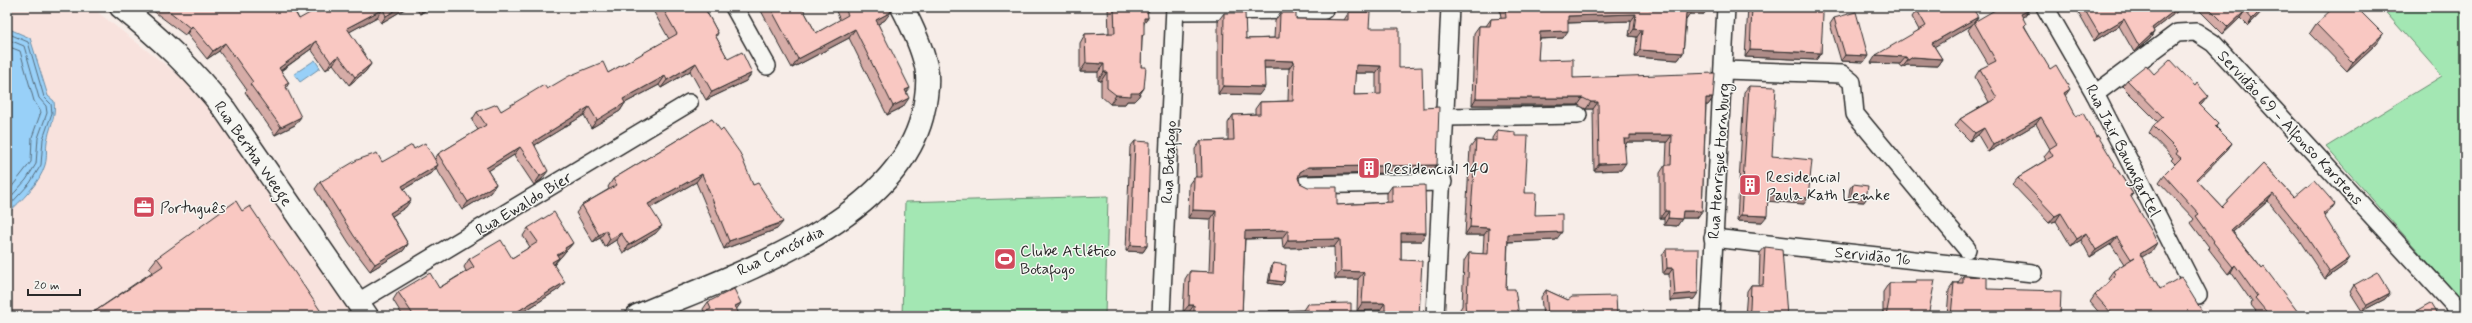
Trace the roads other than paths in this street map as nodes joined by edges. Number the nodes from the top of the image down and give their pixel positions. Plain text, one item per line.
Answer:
1 (120, 7) edge
2 (734, 7) edge
3 (902, 7) edge
4 (1450, 7) edge
5 (1726, 7) edge
6 (2045, 7) edge
7 (1175, 9) edge
8 (1324, 10) dead end
9 (767, 66) dead end
10 (1724, 70) junction
11 (2095, 94) junction
12 (689, 103) dead end
13 (1578, 115) dead end
14 (1445, 117) junction
15 (1443, 182) junction
16 (1303, 185) edge
17 (1713, 238) junction
18 (1967, 249) dead end
19 (2033, 273) dead end
20 (2198, 294) dead end
21 (362, 309) edge
22 (636, 316) edge
23 (1161, 316) edge
24 (1435, 316) edge
25 (1710, 316) edge
26 (2464, 316) edge

1 - 21 main road, Rua Bertha Weege
2 - 9 street
3 - 22 main road, Rua Concórdia
4 - 14 street
5 - 10 street, Rua Henrique Hornburg
6 - 11 street, Rua Jair Baumgartel
7 - 8 street
7 - 23 street, Rua Botafogo
10 - 17 street, Rua Henrique Hornburg
10 - 18 street
11 - 20 street, Rua Jair Baumgartel
11 - 26 street, Servidão 69 - Alfonso Karstens
12 - 21 street, Rua Ewaldo Bier
13 - 14 street
14 - 15 street
15 - 16 street
15 - 24 street
17 - 19 street, Servidão 16
17 - 25 street, Rua Henrique Hornburg

